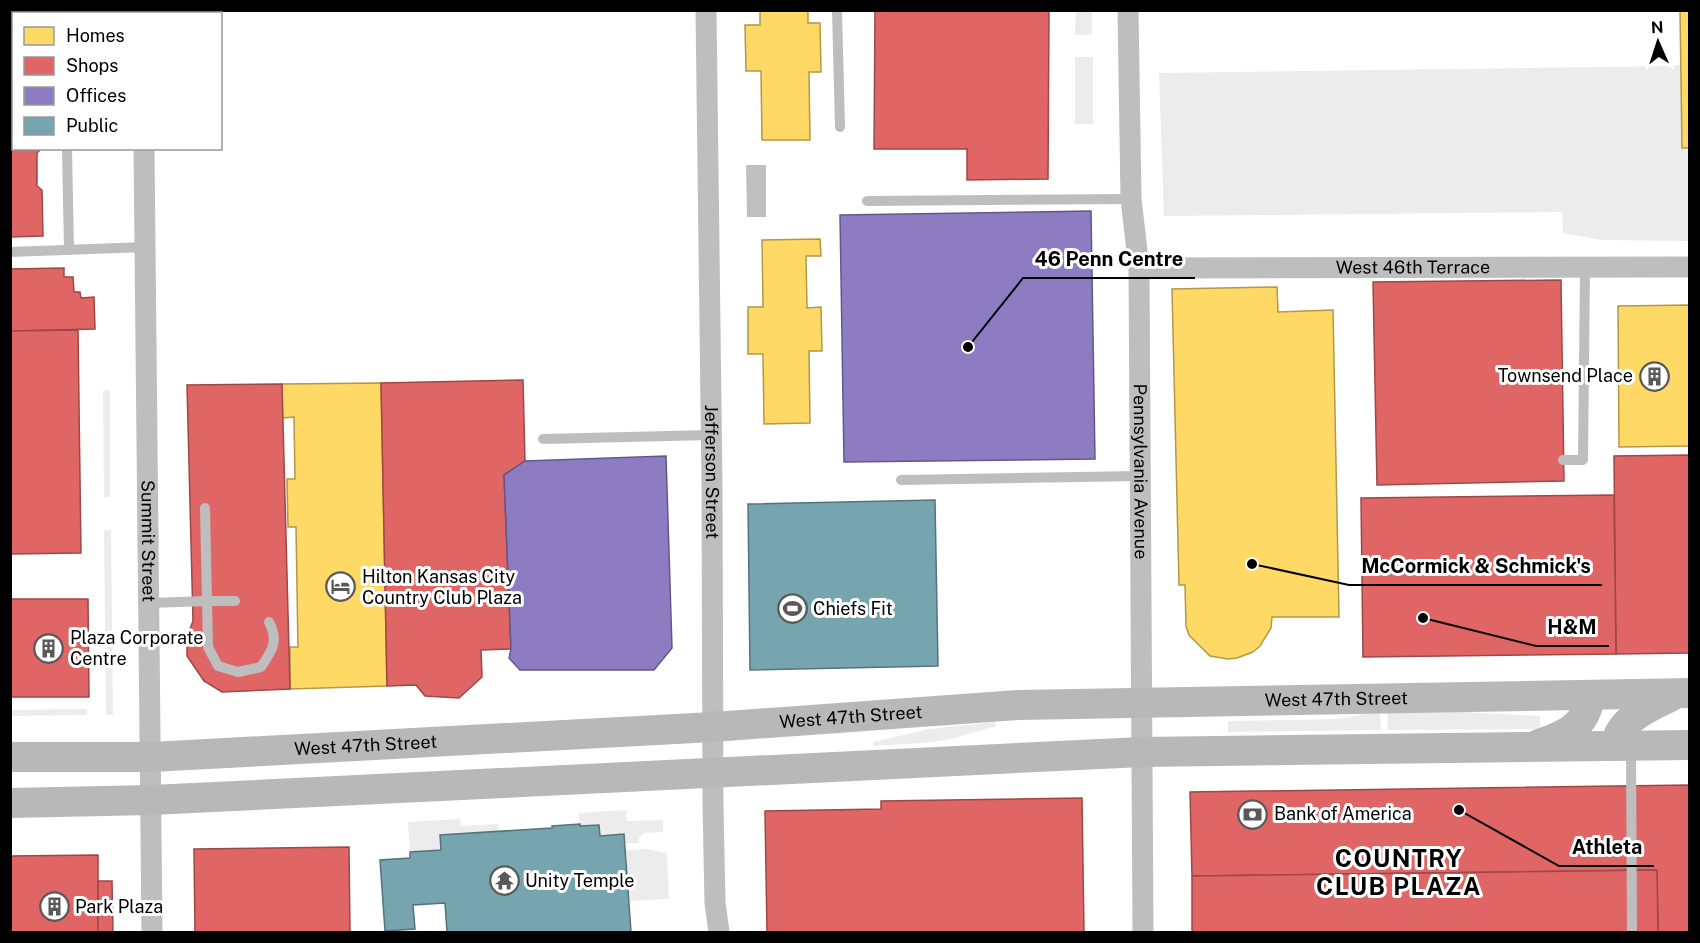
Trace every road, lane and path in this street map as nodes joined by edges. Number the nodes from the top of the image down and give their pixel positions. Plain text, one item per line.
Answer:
1 (706, 10) edge
2 (837, 10) edge
3 (1128, 10) edge
4 (840, 127) dead end
5 (67, 150) edge
6 (144, 150) edge
7 (1131, 199) junction
8 (867, 201) dead end
9 (145, 247) junction
10 (69, 250) junction
11 (10, 252) edge
12 (1689, 267) edge
13 (1139, 268) junction
14 (1585, 268) junction
15 (711, 435) junction
16 (543, 439) dead end
17 (1563, 460) dead end
18 (1140, 476) junction
19 (901, 480) dead end
20 (205, 508) dead end
21 (207, 601) junction
22 (236, 601) dead end
23 (149, 603) junction
24 (269, 622) dead end
25 (1684, 694) edge
26 (1590, 695) junction
27 (1142, 702) junction
28 (712, 727) junction
29 (1689, 745) edge
30 (1623, 746) junction
31 (1528, 747) junction
32 (1142, 752) junction
33 (10, 757) edge
34 (151, 757) junction
35 (713, 773) junction
36 (151, 800) junction
37 (10, 803) edge
38 (152, 933) edge
39 (719, 933) edge
40 (1143, 933) edge
41 (1632, 933) edge

1 - 15 street, Jefferson Street
2 - 4 lane
3 - 7 street, Pennsylvania Avenue
5 - 10 lane
6 - 9 street, Summit Street
7 - 8 lane
7 - 13 street, Pennsylvania Avenue
9 - 10 lane
9 - 23 street, Summit Street
10 - 11 lane
12 - 14 street, West 46th Terrace
13 - 14 street, West 46th Terrace
13 - 18 street, Pennsylvania Avenue
14 - 17 lane
15 - 16 lane
15 - 28 street, Jefferson Street
18 - 19 lane
18 - 27 street, Pennsylvania Avenue
20 - 21 lane
21 - 22 lane
21 - 23 lane
21 - 24 lane
23 - 34 street, Summit Street
25 - 26 main road, West 47th Street
25 - 30 main road
26 - 27 main road, West 47th Street
26 - 31 main road
27 - 28 main road, West 47th Street
27 - 32 street, Pennsylvania Avenue
28 - 34 main road, West 47th Street
28 - 35 street, Jefferson Street
29 - 30 main road
30 - 31 main road
30 - 41 lane
31 - 32 main road
32 - 35 main road
32 - 40 street, Pennsylvania Avenue
33 - 34 main road, West 47th Street
34 - 36 street, Summit Street
35 - 36 main road
35 - 39 street, Jefferson Street
36 - 37 main road
36 - 38 street, Summit Street

